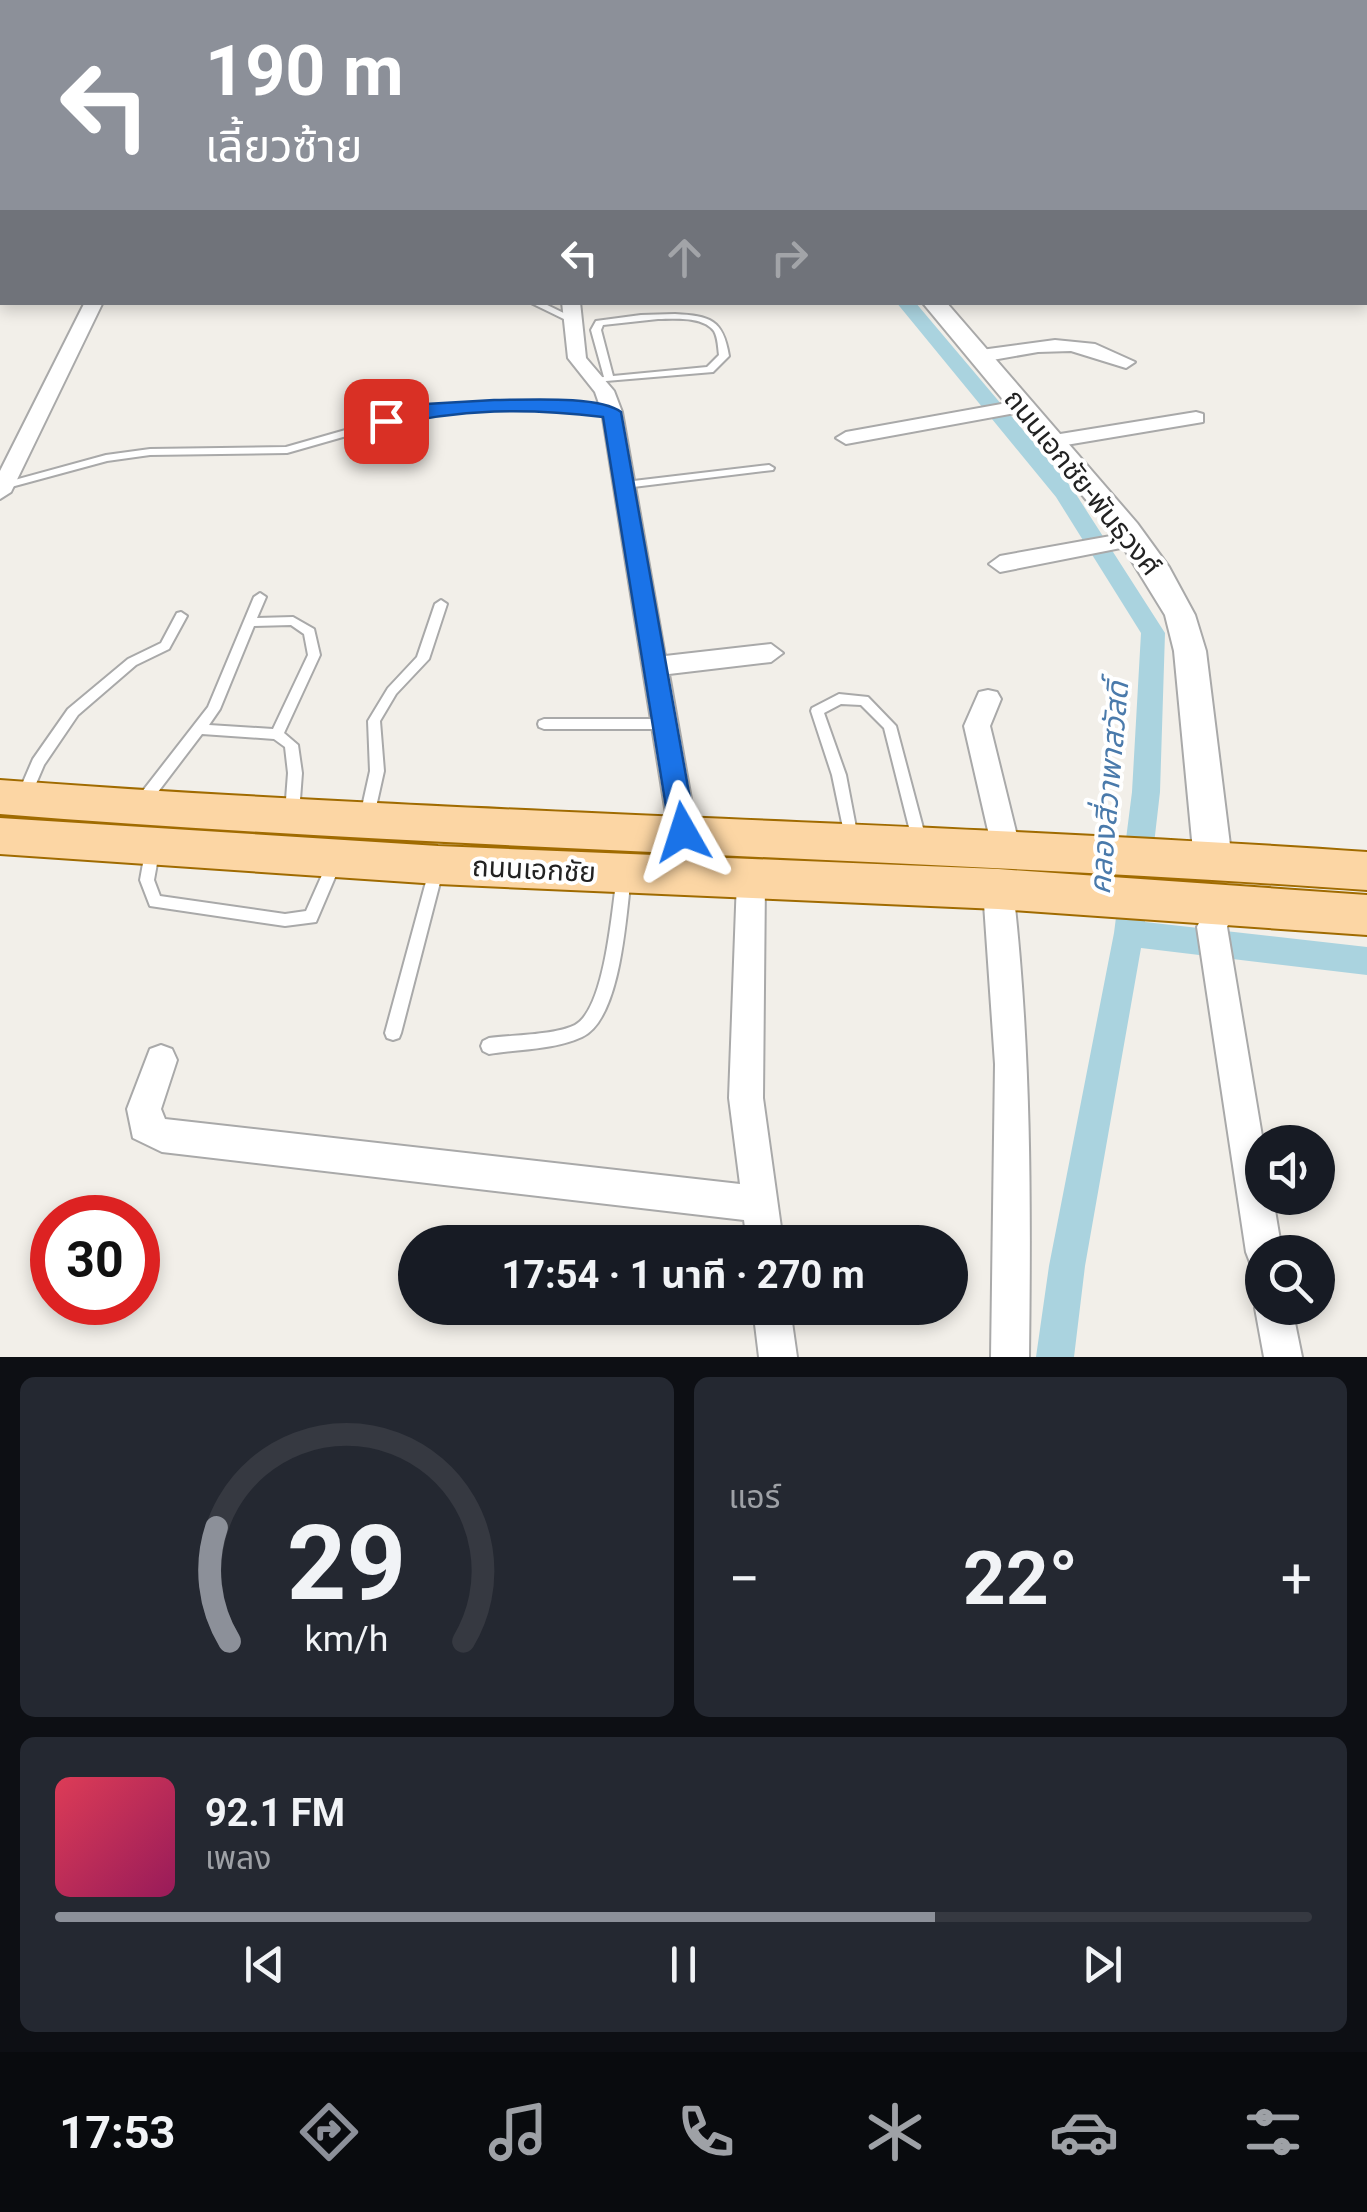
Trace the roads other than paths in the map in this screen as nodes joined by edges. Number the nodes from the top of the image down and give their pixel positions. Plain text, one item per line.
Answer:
1 (93, 305) edge
2 (546, 305) edge
3 (937, 305) edge
4 (571, 311) edge
5 (981, 356) junction
6 (1126, 362) dead end
7 (603, 379) junction
8 (1016, 408) junction
9 (612, 412) junction
10 (1196, 418) dead end
11 (846, 438) dead end
12 (1054, 441) junction
13 (770, 468) dead end
14 (625, 485) junction
15 (1, 489) edge
16 (1124, 541) junction
17 (1000, 564) dead end
18 (260, 597) dead end
19 (441, 604) dead end
20 (181, 616) dead end
21 (249, 622) junction
22 (771, 653) dead end
23 (657, 666) junction
24 (988, 698) dead end
25 (544, 724) dead end
26 (667, 724) junction
27 (199, 730) junction
28 (277, 734) junction
29 (8, 810) edge
30 (292, 815) junction
31 (366, 819) junction
32 (145, 827) junction
33 (683, 832) junction
34 (852, 840) junction
35 (920, 844) junction
36 (336, 859) junction
37 (438, 865) junction
38 (1002, 869) junction
39 (1367, 871) edge
40 (624, 874) junction
41 (751, 880) junction
42 (1202, 891) junction
43 (1367, 915) edge
44 (393, 1033) dead end
45 (489, 1046) dead end
46 (161, 1060) dead end
47 (760, 1204) junction
48 (762, 1225) edge
49 (1261, 1235) edge
50 (774, 1325) edge
51 (1277, 1325) edge
52 (778, 1357) edge
53 (1010, 1357) edge
54 (1283, 1357) edge

1 - 15 street
2 - 4 lane
3 - 5 street, ถนนเอกชัย-พันธุวงศ์
4 - 7 street
5 - 6 street
5 - 8 street, ถนนเอกชัย-พันธุวงศ์
7 - 7 lane
7 - 9 street
8 - 11 street
8 - 12 street, ถนนเอกชัย-พันธุวงศ์
9 - 14 street
9 - 15 lane
10 - 12 street
12 - 16 street, ถนนเอกชัย-พันธุวงศ์
13 - 14 lane
14 - 23 street
16 - 17 street
16 - 42 street, ถนนเอกชัย-พันธุวงศ์
18 - 21 lane
19 - 31 lane
20 - 29 lane
21 - 27 lane
21 - 28 lane
22 - 23 street
23 - 26 street
24 - 38 street
25 - 26 lane
26 - 33 street
27 - 28 lane
27 - 32 lane
28 - 30 lane
29 - 32 main road, ถนนเอกชัย
30 - 31 main road, ถนนเอกชัย
30 - 32 main road, ถนนเอกชัย
31 - 33 main road, ถนนเอกชัย
32 - 36 main road, ถนนเอกชัย
32 - 36 lane
33 - 34 main road, ถนนเอกชัย
34 - 35 main road, ถนนเอกชัย
34 - 35 lane
35 - 38 main road, ถนนเอกชัย
36 - 37 main road, ถนนเอกชัย
37 - 40 main road, ถนนเอกชัย
37 - 44 lane
38 - 41 main road, ถนนเอกชัย
38 - 42 main road, ถนนเอกชัย
38 - 53 street
39 - 42 main road, ถนนเอกชัย
40 - 41 main road, ถนนเอกชัย
40 - 45 lane
41 - 47 street
42 - 43 main road, ถนนเอกชัย
42 - 49 street
46 - 47 street
47 - 48 street
50 - 52 street
51 - 54 street

